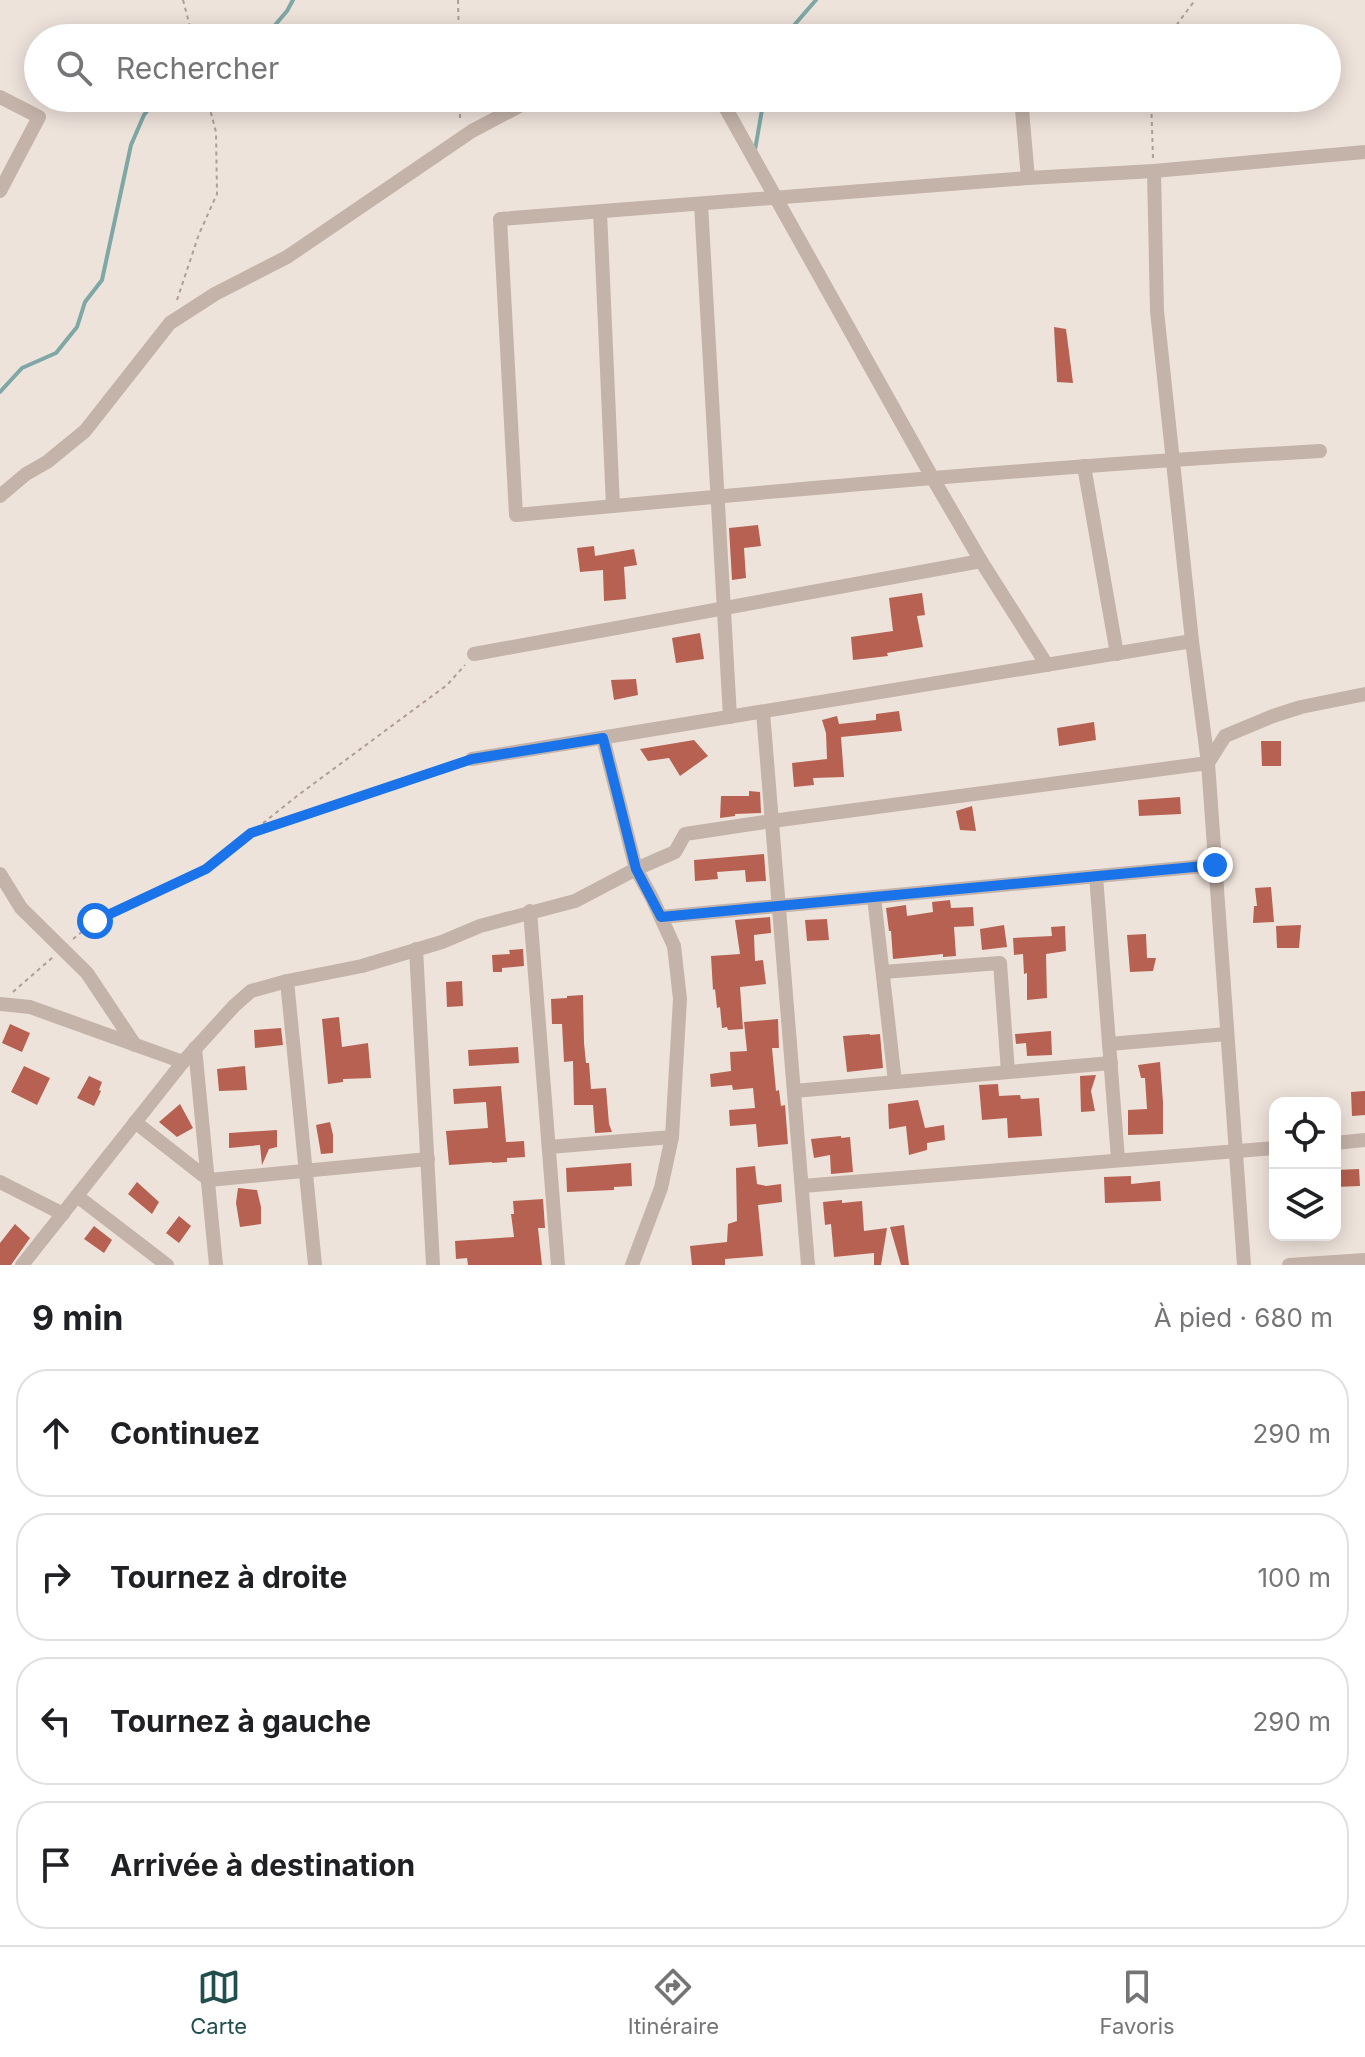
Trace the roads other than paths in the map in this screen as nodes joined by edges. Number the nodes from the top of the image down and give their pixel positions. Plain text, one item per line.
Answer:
1 (0, 97) edge
2 (24, 109) edge
3 (29, 112) edge
4 (509, 112) edge
5 (728, 112) edge
6 (1022, 112) edge
7 (1365, 152) edge
8 (1154, 171) junction
9 (1028, 178) junction
10 (0, 191) edge
11 (776, 198) junction
12 (701, 204) junction
13 (600, 212) junction
14 (1320, 451) dead end
15 (1173, 460) junction
16 (1084, 466) junction
17 (932, 477) junction
18 (0, 496) edge
19 (718, 497) junction
20 (613, 506) junction
21 (981, 561) junction
22 (724, 608) junction
23 (1192, 641) junction
24 (474, 654) road end
25 (1117, 654) junction
26 (1047, 665) junction
27 (1365, 694) edge
28 (763, 712) junction
29 (730, 717) junction
30 (603, 738) junction
31 (472, 759) road end
32 (1208, 763) junction
33 (772, 821) junction
34 (1215, 865) junction
35 (636, 869) junction
36 (0, 874) edge
37 (1096, 876) junction
38 (874, 897) junction
39 (779, 906) junction
40 (530, 911) junction
41 (661, 917) junction
42 (416, 949) junction
43 (883, 972) junction
44 (287, 981) junction
45 (5, 999) edge
46 (1227, 1034) junction
47 (1109, 1044) junction
48 (135, 1045) junction
49 (195, 1048) junction
50 (183, 1062) junction
51 (1111, 1063) junction
52 (1008, 1072) junction
53 (895, 1082) junction
54 (794, 1091) junction
55 (135, 1122) junction
56 (672, 1137) junction
57 (1365, 1140) edge
58 (1341, 1142) edge
59 (549, 1147) junction
60 (1269, 1148) edge
61 (1236, 1151) junction
62 (428, 1159) junction
63 (1118, 1159) junction
64 (306, 1171) junction
65 (209, 1180) junction
66 (0, 1182) edge
67 (802, 1186) junction
68 (77, 1196) junction
69 (63, 1214) junction
70 (1365, 1260) edge
71 (22, 1265) edge
72 (167, 1265) edge
73 (216, 1265) edge
74 (315, 1265) edge
75 (433, 1265) edge
76 (558, 1265) edge
77 (632, 1265) edge
78 (808, 1265) edge
79 (1244, 1265) edge
80 (1289, 1265) edge

1 - 2 street
3 - 10 street
4 - 18 street
5 - 11 street
6 - 9 street
7 - 8 street
8 - 9 street
8 - 15 street
9 - 11 street
11 - 12 street
11 - 17 street
12 - 13 street
12 - 19 street
13 - 20 street
13 - 20 street
14 - 15 street
15 - 16 street
15 - 23 street
16 - 17 street
16 - 25 street
17 - 19 street
17 - 21 street
19 - 20 street
19 - 22 street
21 - 22 street
21 - 26 street
22 - 24 street
22 - 29 street
23 - 25 street
23 - 32 street
25 - 26 street
26 - 28 street
27 - 32 street
28 - 29 street
28 - 33 street
29 - 30 street
30 - 31 street
30 - 35 street
32 - 33 street
32 - 34 street
33 - 35 street
33 - 39 street
34 - 37 street
34 - 46 street
35 - 40 street
35 - 41 street
36 - 48 street
37 - 38 street
37 - 47 street
38 - 39 street
38 - 43 street
39 - 41 street
39 - 54 street
40 - 42 street
40 - 59 street
41 - 56 street
42 - 44 street
42 - 62 street
43 - 52 street
43 - 53 street
44 - 49 street
44 - 64 street
45 - 48 street
46 - 47 street
46 - 61 street
47 - 51 street
48 - 50 street
49 - 50 street
49 - 65 street
50 - 55 street
51 - 52 street
51 - 63 street
52 - 53 street
53 - 54 street
54 - 67 street
55 - 65 street
55 - 68 street
56 - 59 street
56 - 77 street
57 - 58 street
59 - 76 street
60 - 61 street
61 - 63 street
61 - 79 street
62 - 64 street
62 - 75 street
63 - 67 street
64 - 65 street
64 - 74 street
65 - 73 street
66 - 69 street
67 - 78 street
68 - 69 street
68 - 72 street
69 - 71 street
70 - 80 street

